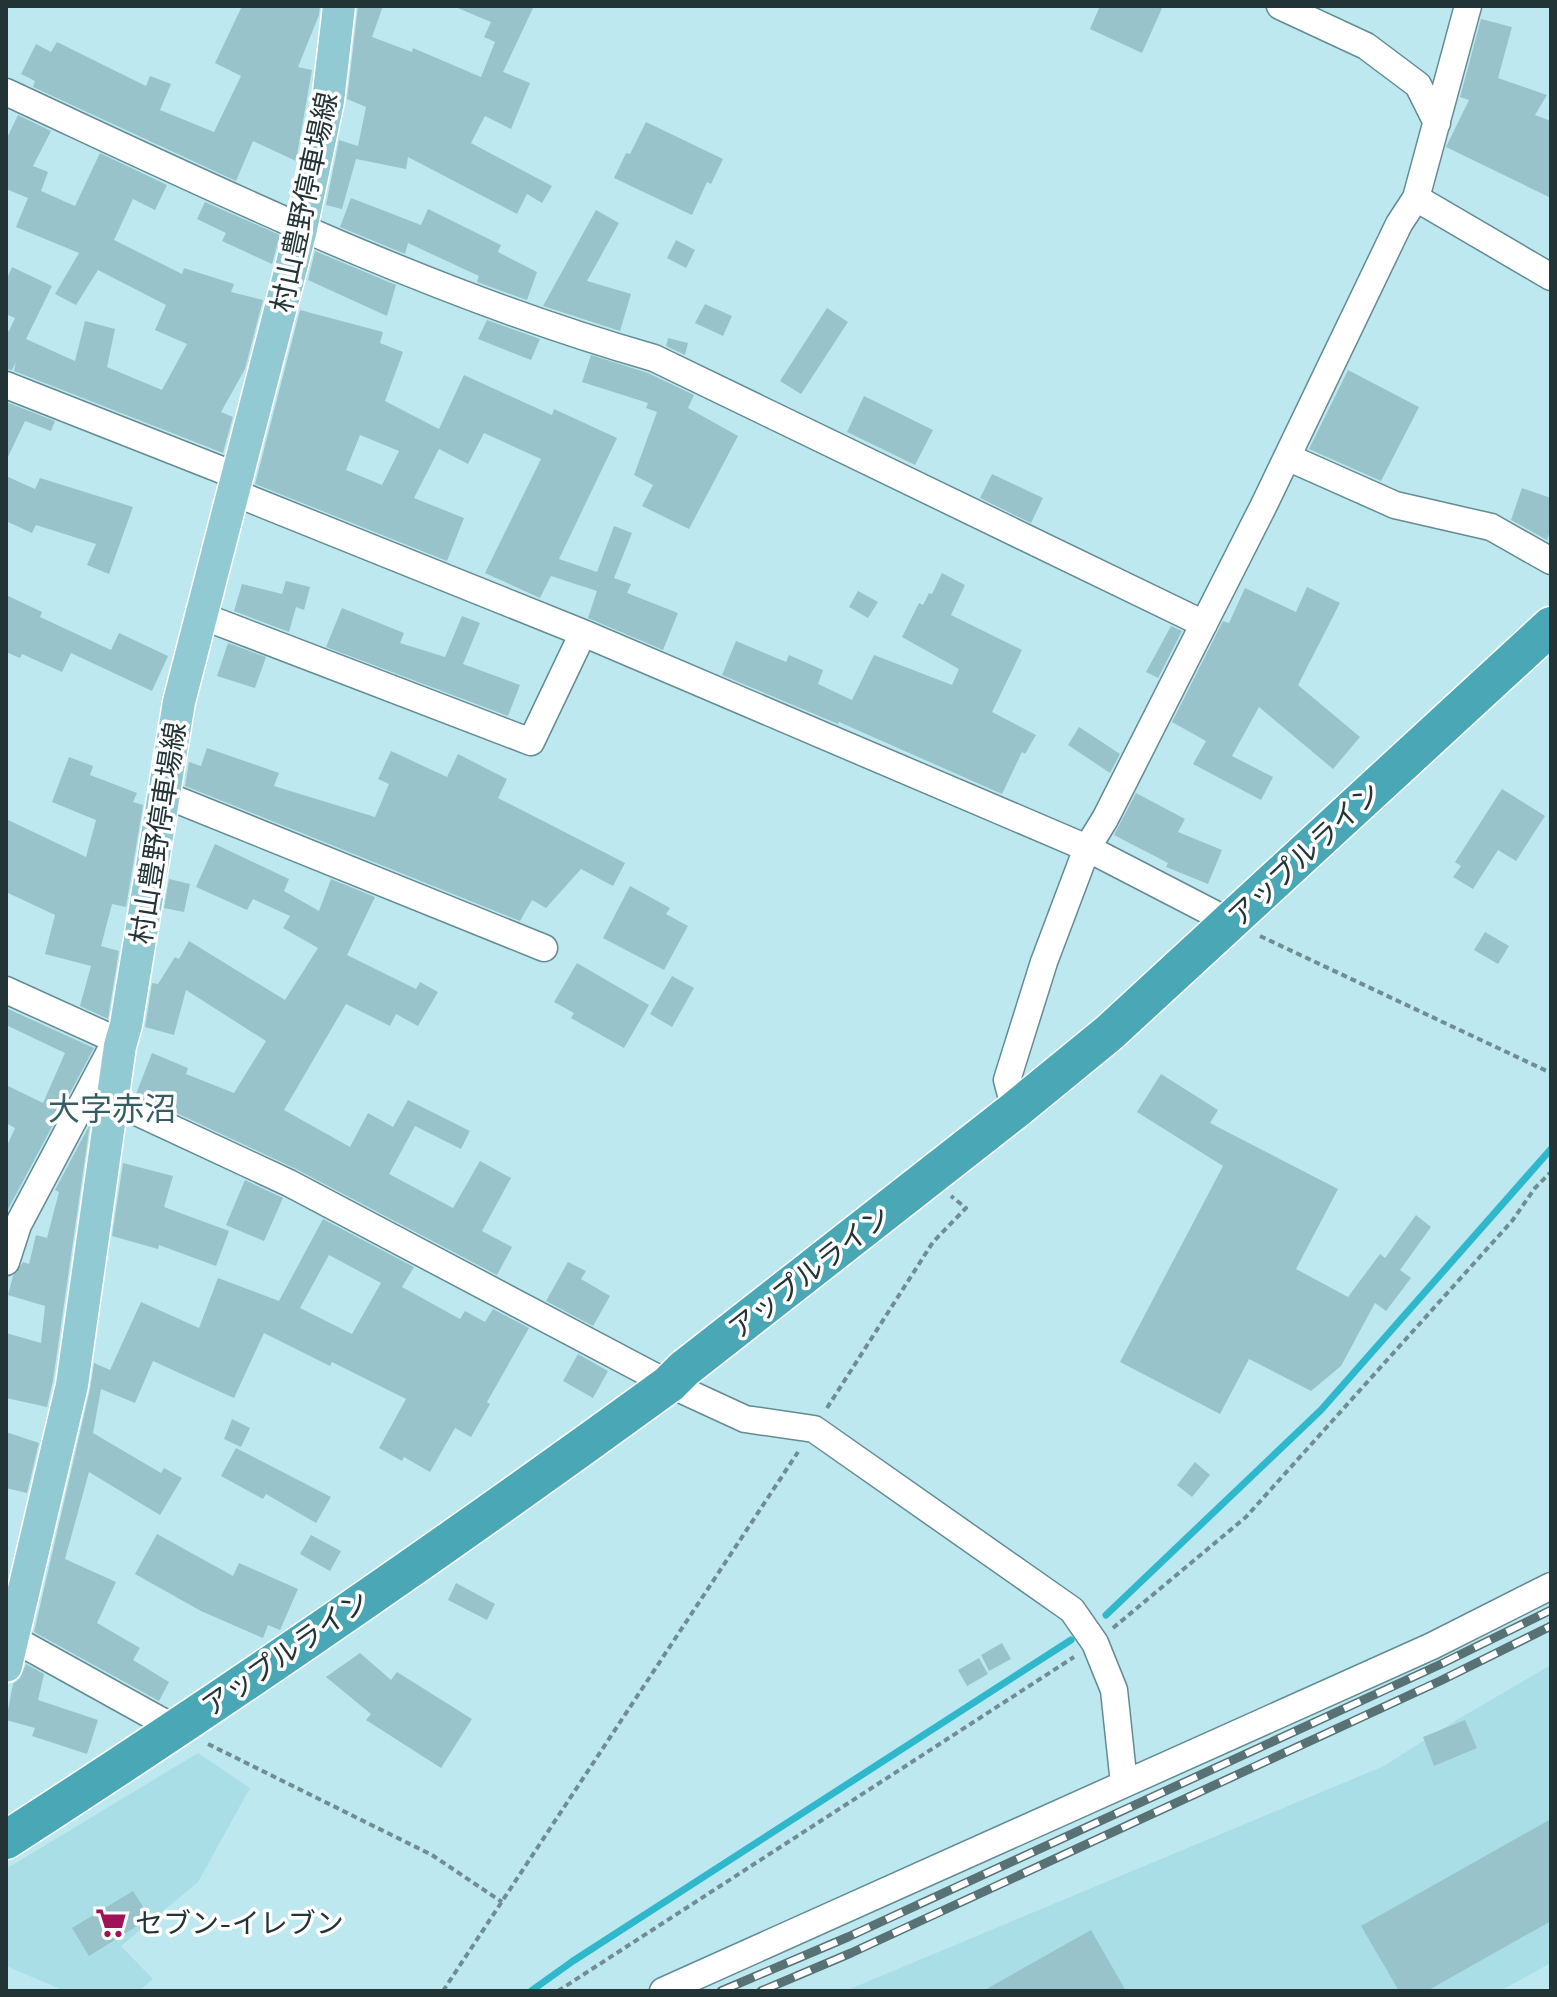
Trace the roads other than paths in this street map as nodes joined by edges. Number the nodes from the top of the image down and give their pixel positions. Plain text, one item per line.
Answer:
1 (339, 6) edge
2 (1280, 6) edge
3 (1468, 6) edge
4 (6, 92) edge
5 (1437, 123) junction
6 (1416, 198) junction
7 (301, 229) junction
8 (1551, 277) edge
9 (6, 385) edge
10 (1287, 457) junction
11 (236, 485) junction
12 (1551, 561) edge
13 (202, 616) junction
14 (1204, 624) junction
15 (1551, 626) edge
16 (583, 633) junction
17 (165, 795) junction
18 (1087, 848) junction
19 (1230, 922) junction
20 (544, 948) dead end
21 (6, 990) edge
22 (121, 1032) junction
23 (113, 1101) junction
24 (1015, 1110) junction
25 (6, 1262) edge
26 (669, 1384) junction
27 (1551, 1586) edge
28 (9, 1641) edge
29 (176, 1729) junction
30 (1124, 1784) junction
31 (6, 1840) edge
32 (663, 1991) edge

1 - 7 main road, 村山豊野停車場線
2 - 5 street
3 - 5 street
4 - 7 street
5 - 6 street
6 - 8 street
6 - 10 street
7 - 11 main road, 村山豊野停車場線
7 - 14 street
9 - 11 street
10 - 12 street
10 - 14 street
11 - 13 main road, 村山豊野停車場線
11 - 16 street
13 - 16 street
13 - 17 main road, 村山豊野停車場線
14 - 18 street
15 - 19 highway, アップルライン
16 - 18 street
17 - 20 street
17 - 22 main road, 村山豊野停車場線
18 - 19 street
18 - 24 street
19 - 24 highway, アップルライン
21 - 22 street
22 - 23 main road, 村山豊野停車場線
22 - 25 street
23 - 26 street
23 - 28 main road, 村山豊野停車場線
24 - 26 highway, アップルライン
26 - 29 highway, アップルライン
26 - 30 street
27 - 30 street
28 - 29 street
29 - 31 highway, アップルライン
30 - 32 street

